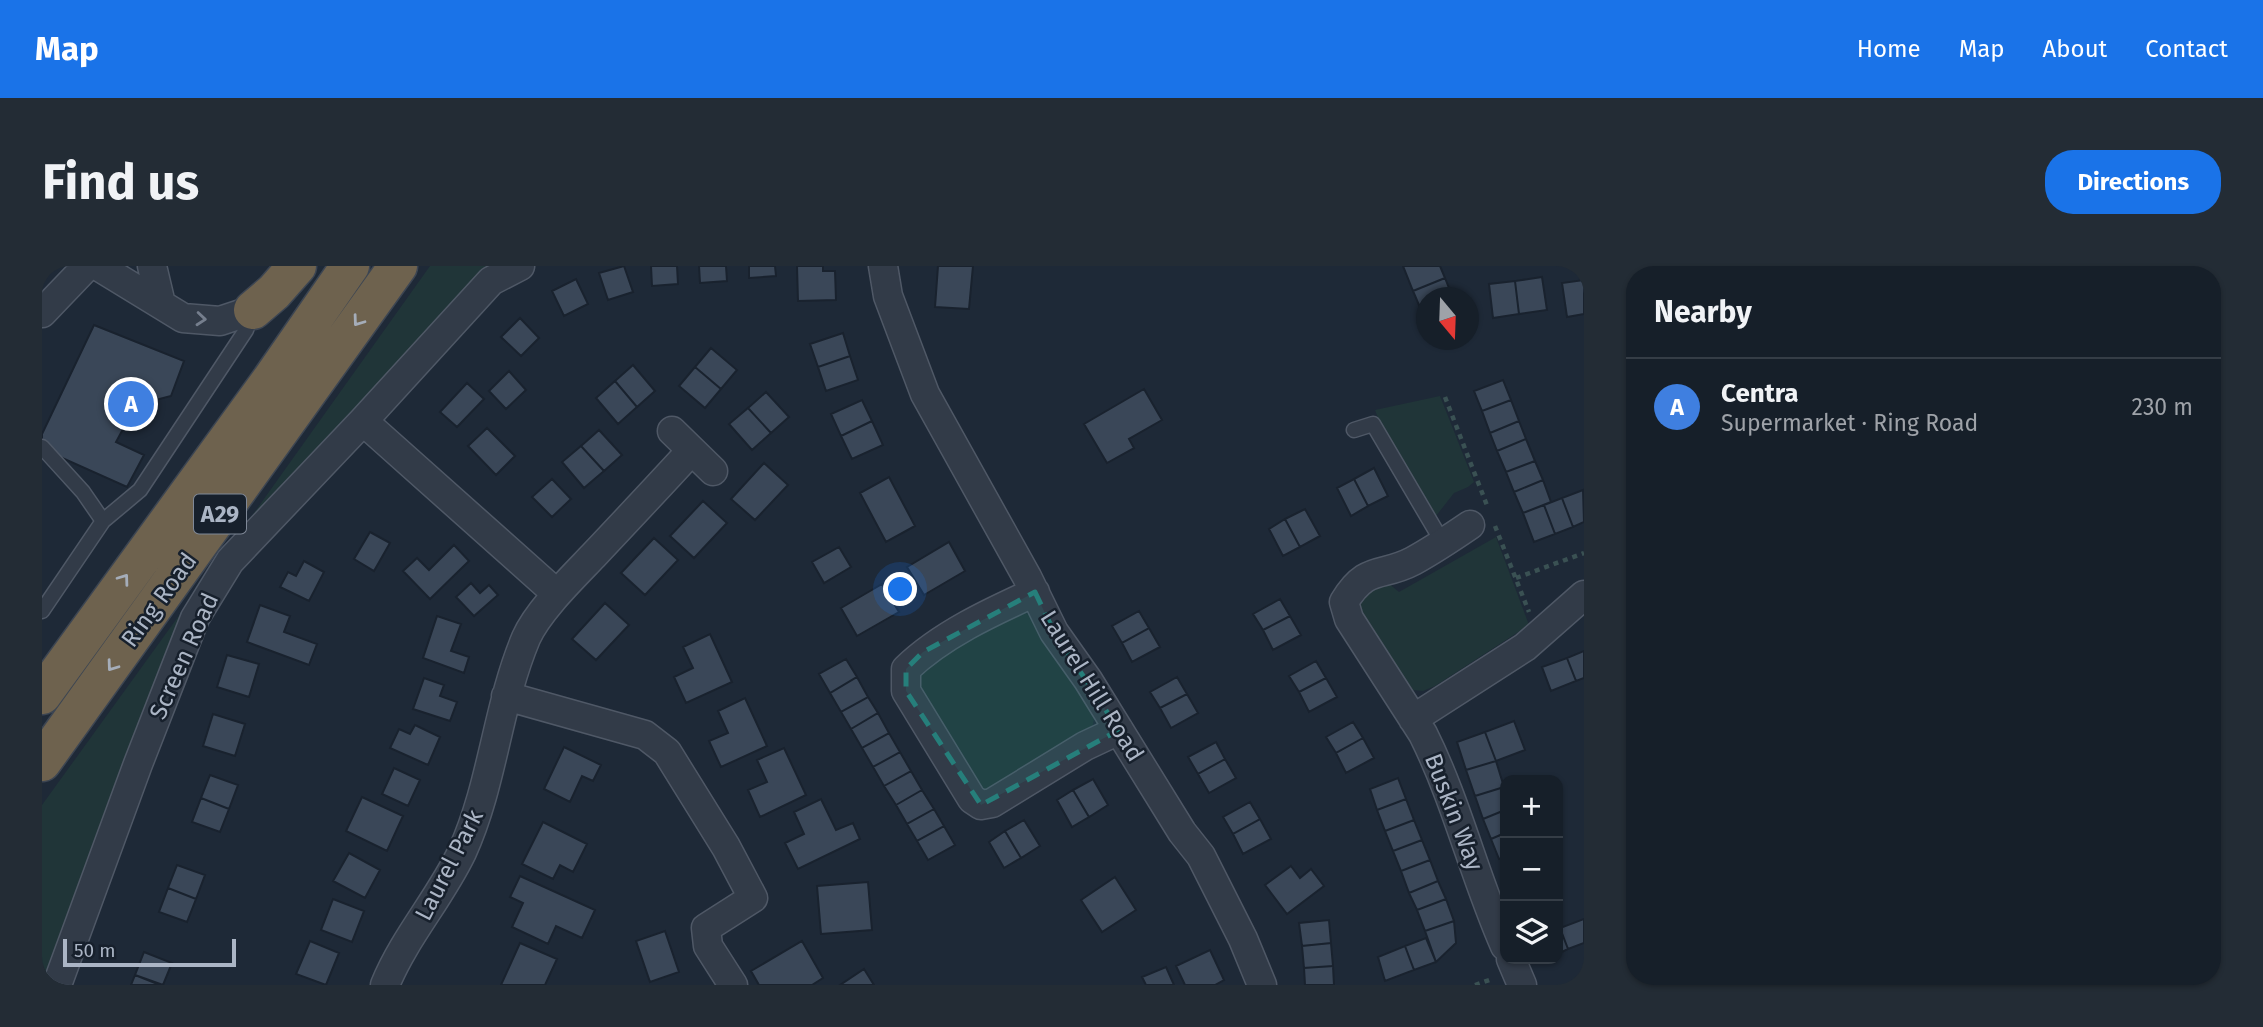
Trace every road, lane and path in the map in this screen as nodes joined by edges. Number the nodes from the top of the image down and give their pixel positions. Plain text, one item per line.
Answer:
1 (87, 266) edge
2 (98, 266) edge
3 (152, 266) edge
4 (297, 266) edge
5 (350, 266) edge
6 (398, 266) edge
7 (520, 266) edge
8 (883, 266) edge
9 (161, 304) junction
10 (253, 310) junction
11 (42, 313) edge
12 (363, 421) junction
13 (1354, 430) dead end
14 (42, 447) edge
15 (713, 471) dead end
16 (103, 521) junction
17 (1470, 525) dead end
18 (1443, 543) junction
19 (1584, 553) edge
20 (1516, 578) dead end
21 (1035, 592) junction
22 (557, 594) junction
23 (1584, 595) edge
24 (42, 611) edge
25 (42, 695) edge
26 (506, 696) junction
27 (1413, 719) junction
28 (1119, 730) junction
29 (42, 762) edge
30 (1500, 934) edge
31 (1513, 964) edge
32 (57, 985) edge
33 (385, 985) edge
34 (733, 985) edge
35 (1262, 985) edge
36 (1522, 985) edge

1 - 11 street
2 - 9 street
3 - 9 street
4 - 10 highway
25 -> 5 highway, Ring Road / A29
6 -> 29 highway, Ring Road / A29
7 - 12 street, Screen Road
8 - 21 street, Laurel Hill Road
9 -> 10 street
10 - 16 lane
12 - 22 street
12 - 32 street, Screen Road
13 - 18 lane
14 - 16 lane
15 - 22 street, Laurel Park
16 - 24 lane
17 - 18 street, Buskin Way
18 - 27 street, Buskin Way
19 - 20 path
21 - 28 street, Laurel Hill Road
21 - 28 street
22 - 26 street, Laurel Park
23 - 27 street
26 - 33 street, Laurel Park
26 - 34 street
27 - 30 street, Buskin Way
28 - 35 street, Laurel Hill Road
31 - 36 street

